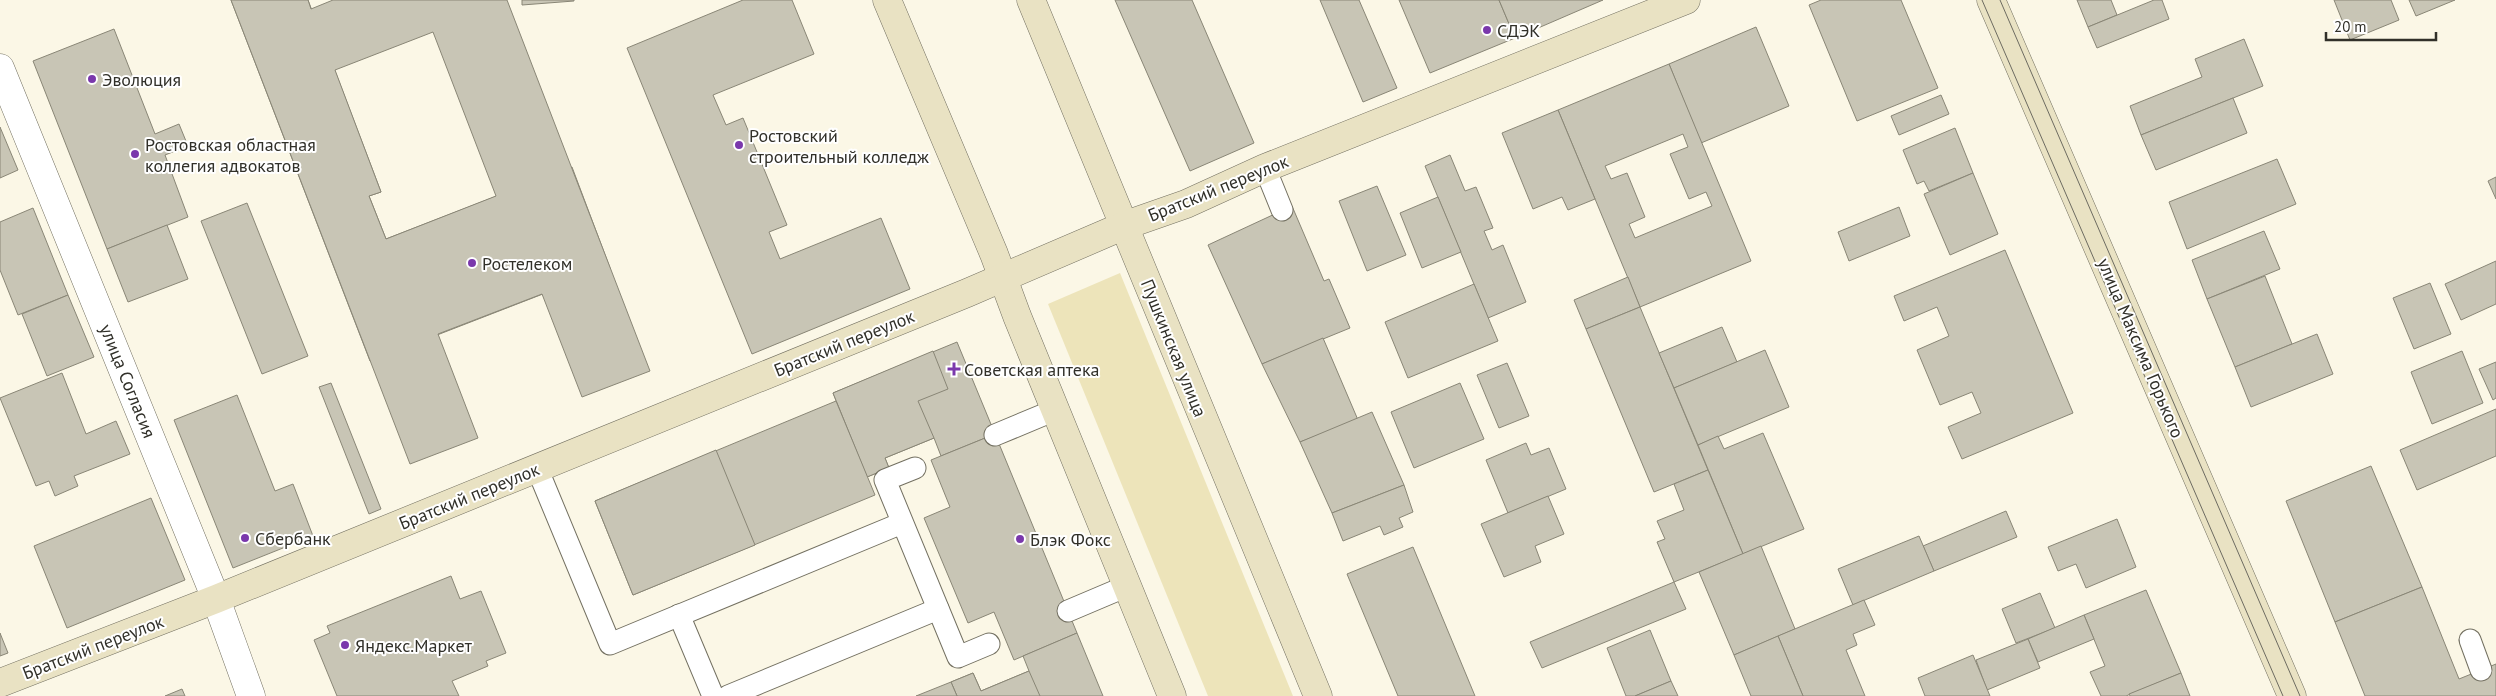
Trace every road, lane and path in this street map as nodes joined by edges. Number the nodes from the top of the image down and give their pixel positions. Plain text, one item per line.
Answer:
1 (887, 0) edge
2 (1031, 0) edge
3 (1686, 0) edge
4 (1991, 0) edge
5 (0, 68) edge
6 (1265, 168) junction
7 (1282, 210) dead end
8 (1123, 226) junction
9 (1002, 278) junction
10 (1055, 410) junction
11 (995, 434) dead end
12 (537, 468) junction
13 (915, 468) dead end
14 (902, 523) junction
15 (1127, 586) junction
16 (216, 599) junction
17 (938, 609) junction
18 (1068, 611) dead end
19 (679, 615) junction
20 (2470, 640) dead end
21 (989, 644) dead end
22 (2482, 670) dead end
23 (0, 683) edge
24 (251, 696) edge
25 (713, 696) edge
26 (728, 696) edge
27 (1172, 696) edge
28 (1318, 696) edge
29 (2292, 696) edge

1 - 9 street
2 - 8 street, Пушкинская улица
3 - 6 street, Братский переулок
4 - 29 street, улица Максима Горького
5 - 16 street, улица Согласия
6 - 7 lane
6 - 8 street, Братский переулок
8 - 9 street, Братский переулок
8 - 28 street, Пушкинская улица
9 - 10 street
9 - 12 street, Братский переулок
10 - 11 lane
10 - 15 street
12 - 16 street, Братский переулок
12 - 19 lane
13 - 14 lane
14 - 17 lane
14 - 19 lane
15 - 18 lane
15 - 27 street
16 - 23 street, Братский переулок
16 - 24 street, улица Согласия
17 - 21 lane
17 - 26 lane
19 - 25 lane
20 - 22 lane

